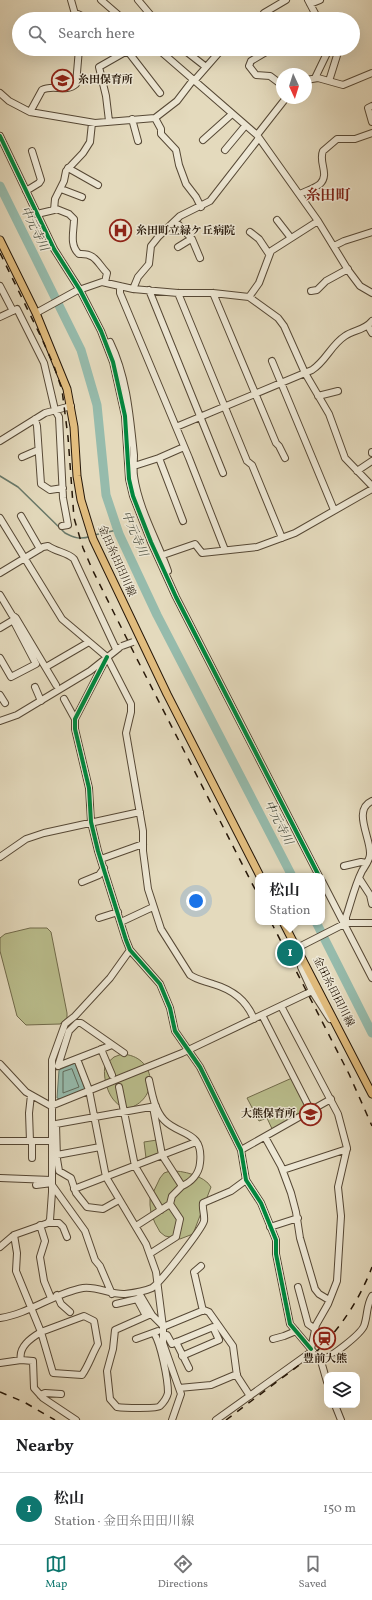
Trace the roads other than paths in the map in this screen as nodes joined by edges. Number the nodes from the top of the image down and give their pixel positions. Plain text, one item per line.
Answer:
1 (71, 0) edge
2 (101, 0) edge
3 (286, 0) edge
4 (320, 0) edge
5 (141, 1) edge
6 (309, 2) edge
7 (74, 12) edge
8 (115, 12) edge
9 (149, 12) edge
10 (266, 12) edge
11 (314, 12) edge
12 (78, 56) edge
13 (116, 56) edge
14 (131, 56) edge
15 (166, 56) edge
16 (192, 56) edge
17 (216, 56) edge
18 (259, 56) edge
19 (326, 56) edge
20 (337, 56) edge
21 (206, 67) junction
22 (372, 73) edge
23 (315, 78) junction
24 (312, 79) edge
25 (276, 80) edge
26 (194, 81) junction
27 (329, 81) junction
28 (0, 93) edge
29 (160, 93) dead end
30 (282, 104) edge
31 (372, 106) edge
32 (30, 112) junction
33 (232, 114) junction
34 (155, 118) junction
35 (132, 119) junction
36 (109, 121) junction
37 (372, 122) edge
38 (92, 123) junction
39 (246, 126) junction
40 (372, 133) edge
41 (0, 136) edge
42 (258, 137) junction
43 (204, 140) dead end
44 (138, 141) dead end
45 (225, 150) dead end
46 (32, 151) dead end
47 (68, 168) junction
48 (98, 186) dead end
49 (61, 189) junction
50 (26, 191) junction
51 (300, 194) junction
52 (82, 197) dead end
53 (201, 207) junction
54 (54, 208) junction
55 (37, 214) junction
56 (277, 220) dead end
57 (175, 221) junction
58 (318, 221) junction
59 (250, 232) dead end
60 (372, 232) edge
61 (291, 238) junction
62 (191, 239) junction
63 (0, 240) edge
64 (334, 246) junction
65 (178, 247) dead end
66 (269, 254) junction
67 (200, 258) dead end
68 (348, 270) junction
69 (105, 282) junction
70 (372, 285) edge
71 (0, 286) edge
72 (120, 286) junction
73 (133, 289) junction
74 (366, 289) junction
75 (78, 290) junction
76 (149, 290) junction
77 (311, 291) dead end
78 (178, 293) junction
79 (213, 293) junction
80 (372, 293) edge
81 (250, 297) junction
82 (13, 310) junction
83 (36, 313) junction
84 (0, 317) edge
85 (370, 324) edge
86 (372, 333) edge
87 (106, 344) junction
88 (272, 361) dead end
89 (305, 373) junction
90 (282, 383) junction
91 (338, 391) dead end
92 (255, 394) junction
93 (318, 396) junction
94 (71, 406) junction
95 (224, 407) junction
96 (55, 410) junction
97 (200, 418) junction
98 (35, 419) junction
99 (176, 427) junction
100 (0, 441) edge
101 (184, 447) junction
102 (38, 450) junction
103 (22, 457) dead end
104 (159, 458) junction
105 (284, 458) dead end
106 (372, 461) edge
107 (134, 466) junction
108 (357, 471) junction
109 (223, 473) dead end
110 (372, 486) edge
111 (62, 488) junction
112 (372, 489) edge
113 (334, 510) junction
114 (21, 516) dead end
115 (0, 518) edge
116 (184, 521) dead end
117 (62, 526) dead end
118 (282, 538) junction
119 (40, 549) junction
120 (225, 550) junction
121 (162, 555) junction
122 (24, 558) junction
123 (0, 573) edge
124 (170, 584) junction
125 (0, 595) edge
126 (15, 619) junction
127 (0, 628) edge
128 (136, 640) junction
129 (89, 642) junction
130 (119, 647) junction
131 (107, 657) junction
132 (0, 658) edge
133 (46, 667) junction
134 (56, 686) dead end
135 (36, 687) dead end
136 (0, 694) edge
137 (64, 698) dead end
138 (41, 701) junction
139 (5, 703) dead end
140 (75, 719) junction
141 (0, 721) edge
142 (372, 801) edge
143 (140, 812) junction
144 (91, 822) junction
145 (143, 844) junction
146 (0, 857) edge
147 (101, 859) junction
148 (366, 863) junction
149 (344, 866) dead end
150 (104, 868) junction
151 (258, 873) edge
152 (317, 873) edge
153 (359, 878) junction
154 (82, 882) dead end
155 (325, 887) edge
156 (372, 904) edge
157 (153, 907) junction
158 (118, 912) junction
159 (99, 918) dead end
160 (121, 922) junction
161 (372, 922) edge
162 (344, 924) junction
163 (286, 925) edge
164 (299, 947) junction
165 (130, 950) junction
166 (304, 960) junction
167 (372, 978) edge
168 (312, 991) junction
169 (281, 1006) junction
170 (262, 1015) junction
171 (254, 1019) junction
172 (342, 1034) junction
173 (112, 1045) junction
174 (101, 1049) junction
175 (187, 1050) junction
176 (124, 1053) dead end
177 (77, 1059) junction
178 (0, 1064) edge
179 (112, 1075) dead end
180 (148, 1080) dead end
181 (119, 1088) dead end
182 (89, 1090) junction
183 (372, 1094) edge
184 (32, 1095) junction
185 (331, 1099) junction
186 (51, 1106) junction
187 (154, 1107) junction
188 (311, 1111) junction
189 (124, 1112) junction
190 (94, 1117) junction
191 (265, 1138) junction
192 (0, 1141) edge
193 (31, 1141) junction
194 (51, 1141) junction
195 (196, 1142) junction
196 (100, 1147) junction
197 (347, 1149) junction
198 (241, 1150) junction
199 (56, 1155) junction
200 (162, 1155) junction
201 (32, 1158) dead end
202 (135, 1166) junction
203 (283, 1170) junction
204 (106, 1177) junction
205 (0, 1178) edge
206 (246, 1180) junction
207 (51, 1183) junction
208 (36, 1185) dead end
209 (182, 1186) junction
210 (74, 1190) junction
211 (119, 1200) junction
212 (170, 1204) junction
213 (161, 1210) junction
214 (298, 1218) junction
215 (48, 1223) junction
216 (40, 1225) junction
217 (136, 1226) junction
218 (270, 1227) junction
219 (14, 1235) junction
220 (67, 1237) dead end
221 (0, 1247) edge
222 (151, 1253) junction
223 (201, 1266) dead end
224 (158, 1283) junction
225 (298, 1287) dead end
226 (139, 1292) junction
227 (112, 1294) junction
228 (57, 1295) junction
229 (372, 1296) edge
230 (51, 1298) junction
231 (329, 1300) junction
232 (116, 1304) dead end
233 (31, 1308) junction
234 (203, 1311) junction
235 (70, 1312) dead end
236 (148, 1315) junction
237 (0, 1318) edge
238 (163, 1329) junction
239 (315, 1329) junction
240 (296, 1331) junction
241 (41, 1332) junction
242 (154, 1333) junction
243 (136, 1339) dead end
244 (272, 1339) dead end
245 (176, 1342) junction
246 (311, 1350) junction
247 (182, 1356) junction
248 (21, 1360) junction
249 (321, 1361) junction
250 (0, 1363) edge
251 (189, 1368) dead end
252 (324, 1372) edge
253 (237, 1374) junction
254 (179, 1388) junction
255 (61, 1394) dead end
256 (40, 1395) junction
257 (250, 1396) junction
258 (336, 1408) edge
259 (76, 1420) edge
260 (172, 1420) edge
261 (216, 1420) edge
262 (341, 1420) edge

1 - 7 street
2 - 8 street
3 - 10 street
4 - 6 street
5 - 9 street
6 - 11 street
12 - 32 street
13 - 36 street
14 - 29 street
15 - 26 street
16 - 21 street
17 - 21 street
18 - 25 street
19 - 23 street
20 - 27 street
21 - 26 street
22 - 27 street
23 - 24 street
23 - 27 street
26 - 33 street
26 - 34 street
28 - 32 street
30 - 42 street
31 - 37 street
32 - 38 street
33 - 39 street
33 - 43 street
34 - 35 street
34 - 53 street
35 - 36 street
35 - 44 street
36 - 38 street
38 - 47 street
39 - 42 street
39 - 45 street
40 - 51 street
41 - 50 street
42 - 51 street
42 - 53 street
46 - 50 street
47 - 48 street
47 - 49 street
49 - 52 street
49 - 54 street
50 - 55 street
51 - 58 street
53 - 57 street
54 - 55 street
54 - 69 street
55 - 75 street
56 - 61 street
57 - 62 street
57 - 73 street
58 - 61 street
58 - 64 street
59 - 66 street
60 - 64 street
61 - 66 street
62 - 65 street
62 - 67 street
63 - 83 main road, 金田糸田田川線
64 - 68 street
66 - 81 street
68 - 74 street
68 - 77 street
69 - 72 street
69 - 75 street
70 - 74 street
71 - 82 street
72 - 73 street
72 - 99 street
73 - 76 street
74 - 80 street
75 - 83 street
75 - 87 street
76 - 78 street
76 - 97 street
78 - 79 street
78 - 95 street
79 - 81 street
79 - 92 street
81 - 89 street
82 - 84 street
82 - 96 street
83 - 94 main road, 金田糸田田川線
85 - 86 street
85 - 89 street
87 - 107 street
87 - 124 street
88 - 90 street
89 - 90 street
89 - 93 street
90 - 92 street
90 - 113 street
91 - 93 street
92 - 95 street
92 - 105 street
93 - 108 street
94 - 96 street
94 - 128 main road, 金田糸田田川線
95 - 97 street
95 - 118 street
96 - 98 street
96 - 111 street
97 - 99 street
97 - 109 street
98 - 100 street
98 - 102 street
99 - 101 street
101 - 104 street
101 - 120 street
102 - 103 street
102 - 111 street
104 - 107 street
104 - 116 street
106 - 108 street
107 - 121 street
108 - 110 street
111 - 117 street
112 - 113 street
113 - 118 street
114 - 119 street
115 - 122 street
118 - 120 street
119 - 122 street
119 - 130 street
120 - 121 street
121 - 124 street
122 - 123 street
122 - 129 street
124 - 152 street
125 - 126 street
126 - 127 street
126 - 132 street
126 - 133 street
128 - 130 street, bridge
128 - 151 main road, 金田糸田田川線
129 - 131 street
129 - 133 street
130 - 131 street
131 - 138 street
131 - 140 street
131 - 143 street
133 - 134 street
135 - 138 street
136 - 139 street
137 - 140 street
138 - 141 street
140 - 144 street
142 - 148 street
143 - 144 street
143 - 145 street
144 - 146 street
144 - 147 street
145 - 147 street
145 - 157 street
147 - 150 street
148 - 149 street
148 - 153 street
150 - 154 street
150 - 158 street
153 - 156 street
153 - 162 street
155 - 162 street
157 - 160 street
157 - 171 street
158 - 159 street
158 - 160 street
160 - 165 street
161 - 162 street
162 - 164 street
162 - 167 street
163 - 164 main road, 金田糸田田川線
164 - 166 main road, 金田糸田田川線
165 - 175 street
165 - 186 street
166 - 168 street
166 - 172 main road, 金田糸田田川線
168 - 169 street
168 - 172 street
169 - 170 street
169 - 185 street
170 - 171 street
170 - 188 street
171 - 175 street
172 - 183 main road, 金田糸田田川線
173 - 174 street
173 - 176 street
173 - 177 street
174 - 177 street
174 - 179 street
175 - 182 street
175 - 198 street
177 - 182 street
178 - 184 street
180 - 187 street
181 - 189 street
182 - 186 street
182 - 190 street
184 - 186 street
184 - 193 street
185 - 188 street
185 - 197 street
186 - 194 street
187 - 189 street
187 - 195 street
187 - 200 street
188 - 191 street
189 - 190 street
189 - 202 street
190 - 196 street
190 - 199 street
191 - 198 street
191 - 203 street
192 - 193 street
193 - 194 street
193 - 201 street
194 - 207 street
195 - 200 street
195 - 209 street
196 - 199 street
196 - 204 street
197 - 203 street
197 - 231 street
198 - 206 street
199 - 210 street
200 - 202 street
200 - 209 street
202 - 204 street
202 - 213 street
203 - 214 street
204 - 210 street
204 - 211 street
205 - 207 street
206 - 218 street
206 - 224 street
207 - 208 street
207 - 215 street
207 - 227 street
209 - 212 street
210 - 211 street
211 - 217 street
212 - 213 street
212 - 222 street
213 - 217 street
214 - 218 street
214 - 231 street
215 - 216 street
215 - 220 street
216 - 219 street
216 - 230 street
217 - 222 street
218 - 240 street
219 - 221 street
219 - 233 street
222 - 224 street
223 - 234 street
224 - 226 street
224 - 238 street
225 - 239 street
226 - 227 street
226 - 236 street
227 - 228 street
228 - 230 street
228 - 235 street
229 - 249 street
230 - 233 street
231 - 239 street
232 - 236 street
233 - 237 street
233 - 241 street
234 - 238 street
234 - 253 street
236 - 238 street
236 - 242 street
238 - 242 street
238 - 245 street
238 - 254 street
239 - 246 street
240 - 244 street
240 - 246 street
241 - 241 street
241 - 248 street
242 - 243 street
245 - 247 street
245 - 247 street
246 - 249 street
246 - 257 street
247 - 251 street
248 - 250 street
248 - 256 street
249 - 252 street
253 - 254 street
253 - 257 street
254 - 260 street
255 - 256 street
256 - 259 street
257 - 261 street
258 - 262 street

